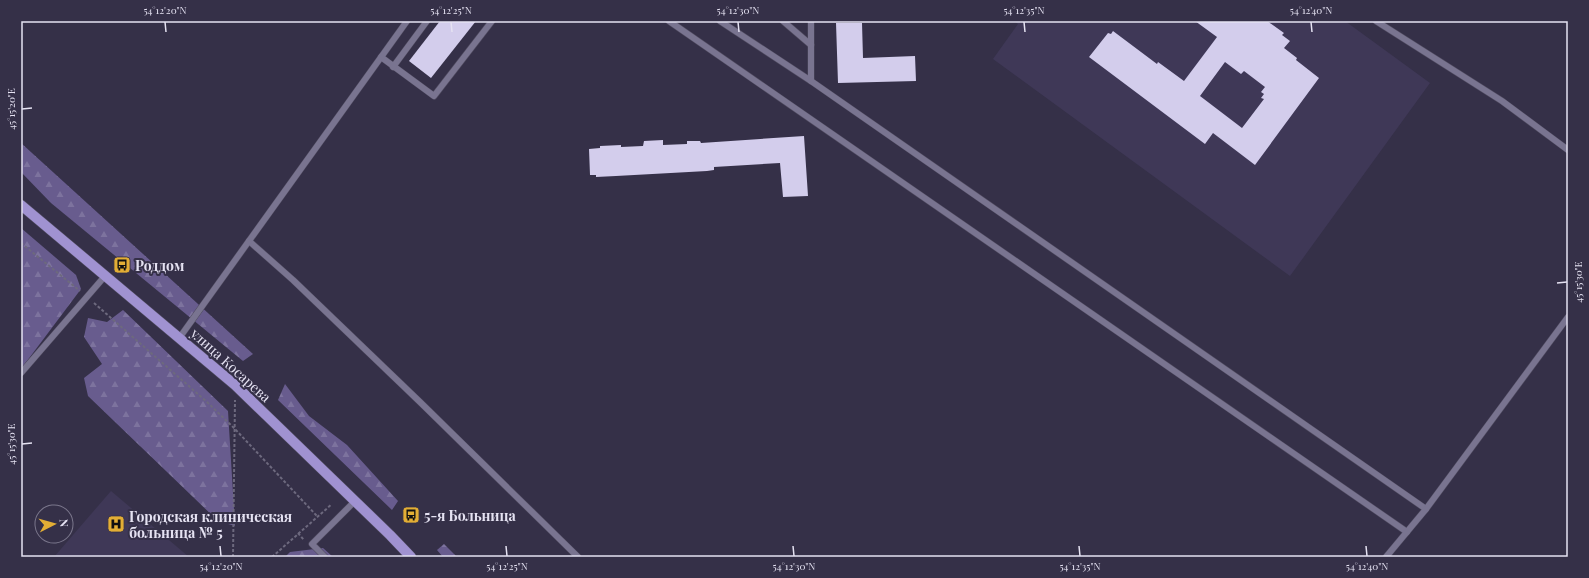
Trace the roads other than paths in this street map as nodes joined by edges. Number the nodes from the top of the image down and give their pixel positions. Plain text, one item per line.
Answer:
1 (407, 21) edge
2 (427, 21) edge
3 (492, 21) edge
4 (669, 21) edge
5 (720, 21) edge
6 (783, 21) edge
7 (811, 21) edge
8 (1376, 21) edge
9 (811, 45) junction
10 (381, 57) junction
11 (393, 67) junction
12 (811, 81) junction
13 (1568, 150) edge
14 (21, 205) edge
15 (249, 241) junction
16 (105, 276) junction
17 (1568, 317) edge
18 (180, 338) junction
19 (21, 374) edge
20 (355, 501) junction
21 (1426, 509) junction
22 (1407, 532) junction
23 (325, 557) edge
24 (411, 557) edge
25 (578, 557) edge
26 (1386, 557) edge

1 - 10 lane
2 - 11 lane
3 - 11 lane
4 - 22 lane
5 - 12 lane
6 - 9 lane
7 - 9 lane
8 - 13 lane
9 - 12 lane
10 - 11 lane
10 - 15 lane
12 - 21 lane
14 - 16 main road, улица Косарева
15 - 18 lane
15 - 25 lane
16 - 18 main road, улица Косарева
16 - 19 lane
17 - 21 lane
18 - 20 main road, улица Косарева
20 - 23 lane
20 - 24 main road, улица Косарева
21 - 22 lane
22 - 26 lane

